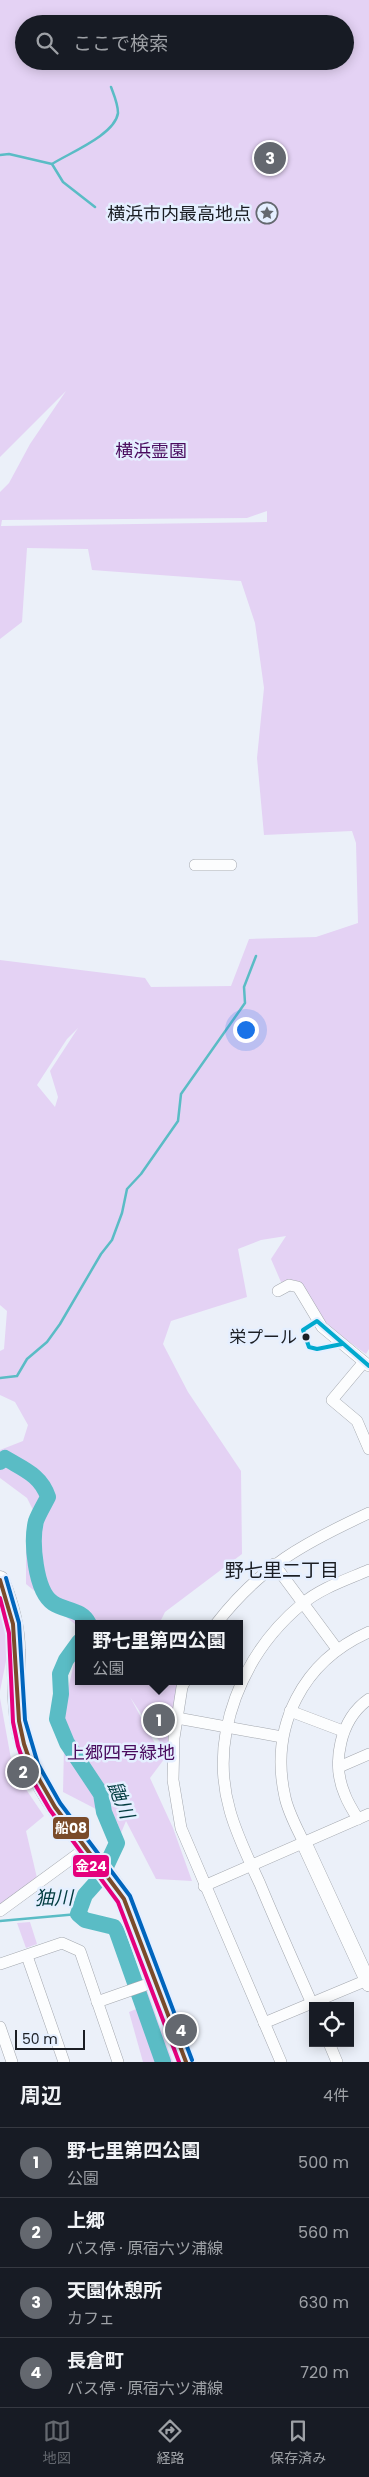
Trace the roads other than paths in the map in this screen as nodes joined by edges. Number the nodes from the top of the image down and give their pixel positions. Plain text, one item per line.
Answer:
1 (195, 865) dead end
2 (231, 865) dead end
3 (278, 1291) dead end
4 (366, 1365) edge
5 (369, 1449) edge
6 (369, 1513) edge
7 (274, 1564) junction
8 (369, 1570) edge
9 (0, 1580) edge
10 (302, 1604) junction
11 (219, 1620) edge
12 (369, 1632) edge
13 (337, 1649) junction
14 (243, 1678) edge
15 (183, 1685) edge
16 (240, 1685) edge
17 (369, 1699) edge
18 (290, 1711) junction
19 (177, 1718) junction
20 (226, 1726) junction
21 (343, 1731) junction
22 (282, 1737) junction
23 (369, 1754) edge
24 (338, 1767) junction
25 (369, 1814) edge
26 (358, 1819) junction
27 (304, 1842) junction
28 (89, 1851) junction
29 (252, 1867) junction
30 (204, 1886) junction
31 (0, 1911) edge
32 (27, 1956) junction
33 (0, 1964) edge
34 (153, 1982) junction
35 (368, 1982) edge
36 (97, 2002) junction
37 (311, 2002) edge
38 (317, 2002) edge
39 (309, 2005) edge
40 (264, 2023) junction
41 (0, 2028) edge
42 (331, 2047) edge
43 (12, 2062) edge
44 (64, 2062) edge
45 (118, 2062) edge
46 (186, 2062) edge
47 (281, 2062) edge
48 (337, 2062) edge

1 - 2 street
3 - 4 street
4 - 5 street
6 - 7 street
7 - 10 street
7 - 11 street
8 - 10 street
9 - 28 main road
10 - 13 street
10 - 14 street
12 - 13 street
13 - 18 street
15 - 19 street
16 - 20 street
17 - 21 street
18 - 21 street
18 - 22 street
19 - 20 street
19 - 30 street
20 - 22 street
20 - 29 street
21 - 24 street
22 - 27 street
23 - 24 street
24 - 26 street
25 - 26 street
26 - 27 street
27 - 29 street
27 - 35 street
28 - 31 street
28 - 34 main road
29 - 30 street
29 - 37 street
30 - 40 street
32 - 33 street
32 - 36 street
32 - 44 street
34 - 36 street
34 - 46 main road
35 - 38 street
36 - 45 street
39 - 40 street
40 - 47 street
41 - 43 street
42 - 48 street

